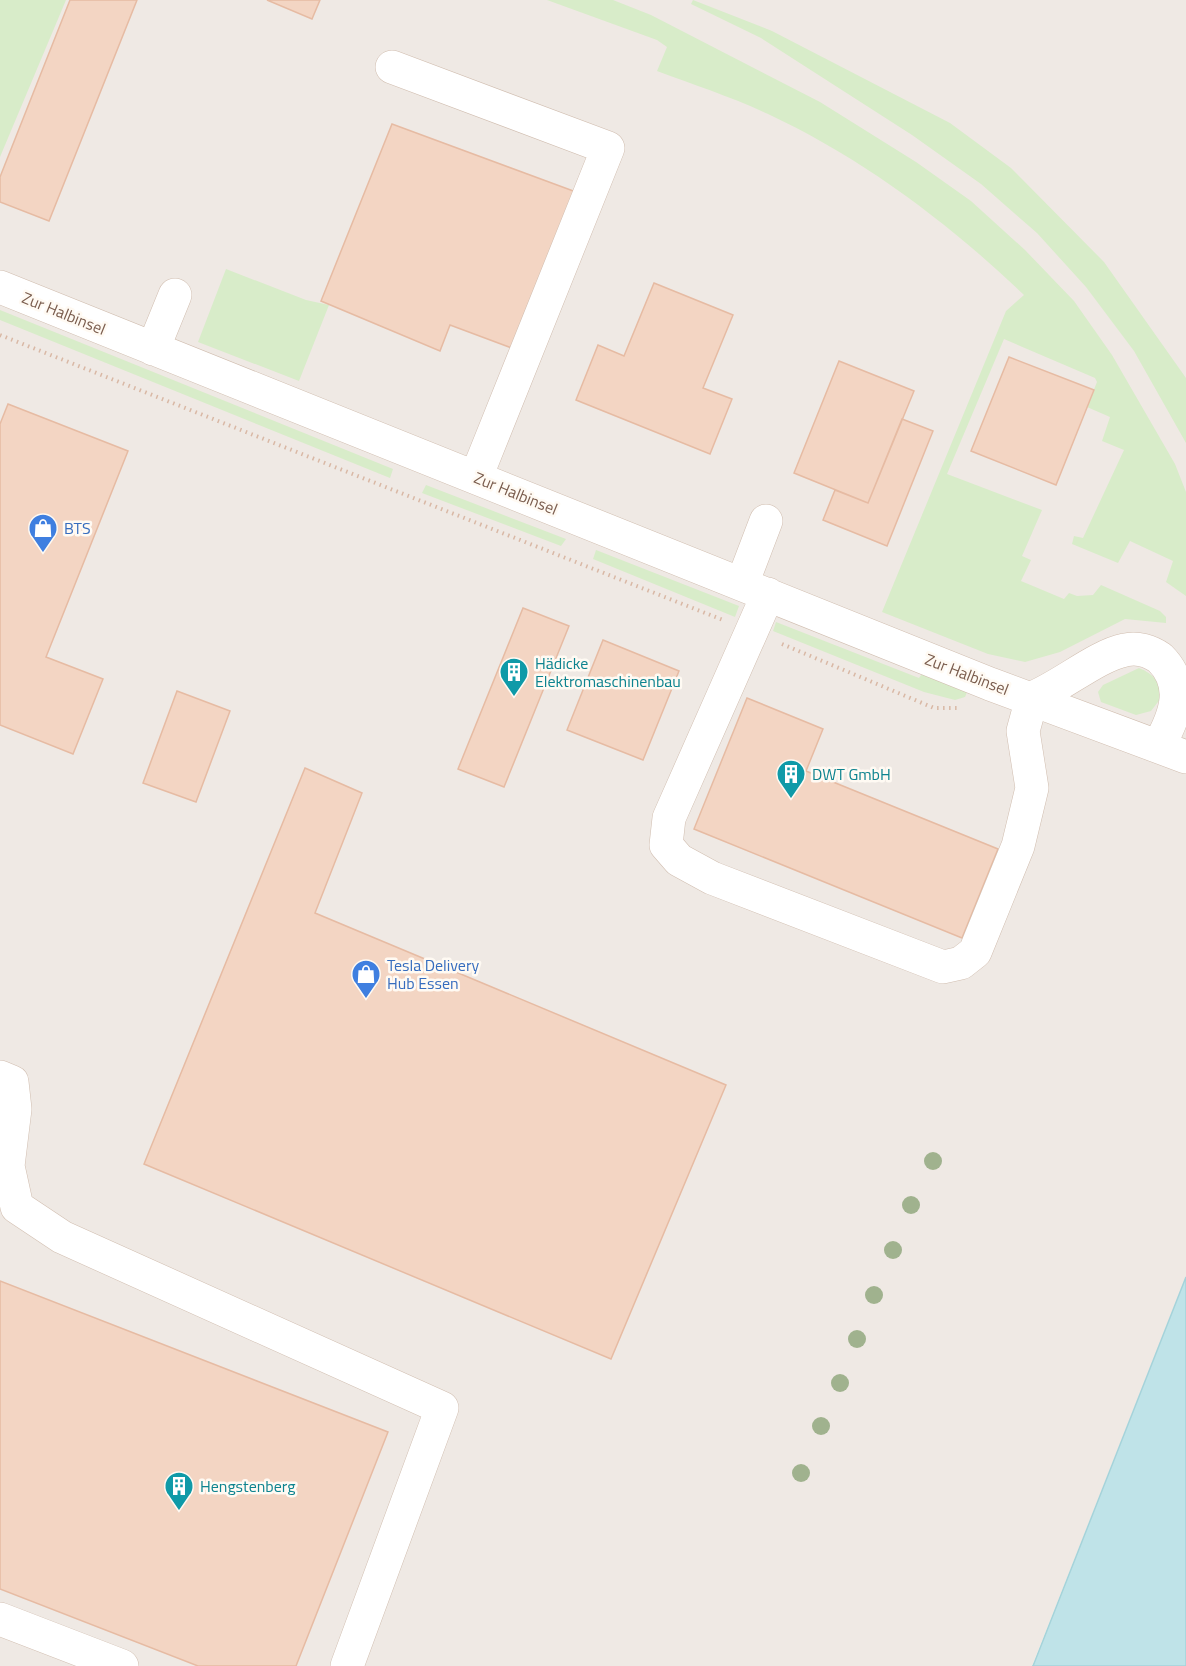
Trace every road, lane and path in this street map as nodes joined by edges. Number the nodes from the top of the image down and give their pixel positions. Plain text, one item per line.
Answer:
1 (392, 67) dead end
2 (0, 287) edge
3 (175, 295) dead end
4 (0, 334) edge
5 (153, 349) junction
6 (476, 477) junction
7 (766, 521) dead end
8 (755, 589) junction
9 (753, 632) junction
10 (1032, 698) junction
11 (1173, 751) edge
12 (0, 1077) edge
13 (0, 1619) edge
14 (122, 1666) edge
15 (347, 1666) edge

1 - 6 street
2 - 5 street, Zur Halbinsel
3 - 5 street
4 - 9 path
5 - 6 street, Zur Halbinsel
6 - 8 street, Zur Halbinsel
7 - 8 street
8 - 9 street
8 - 10 street, Zur Halbinsel
9 - 10 street
10 - 11 street, Zur Halbinsel
10 - 11 street, Zur Halbinsel
12 - 15 street
13 - 14 street

